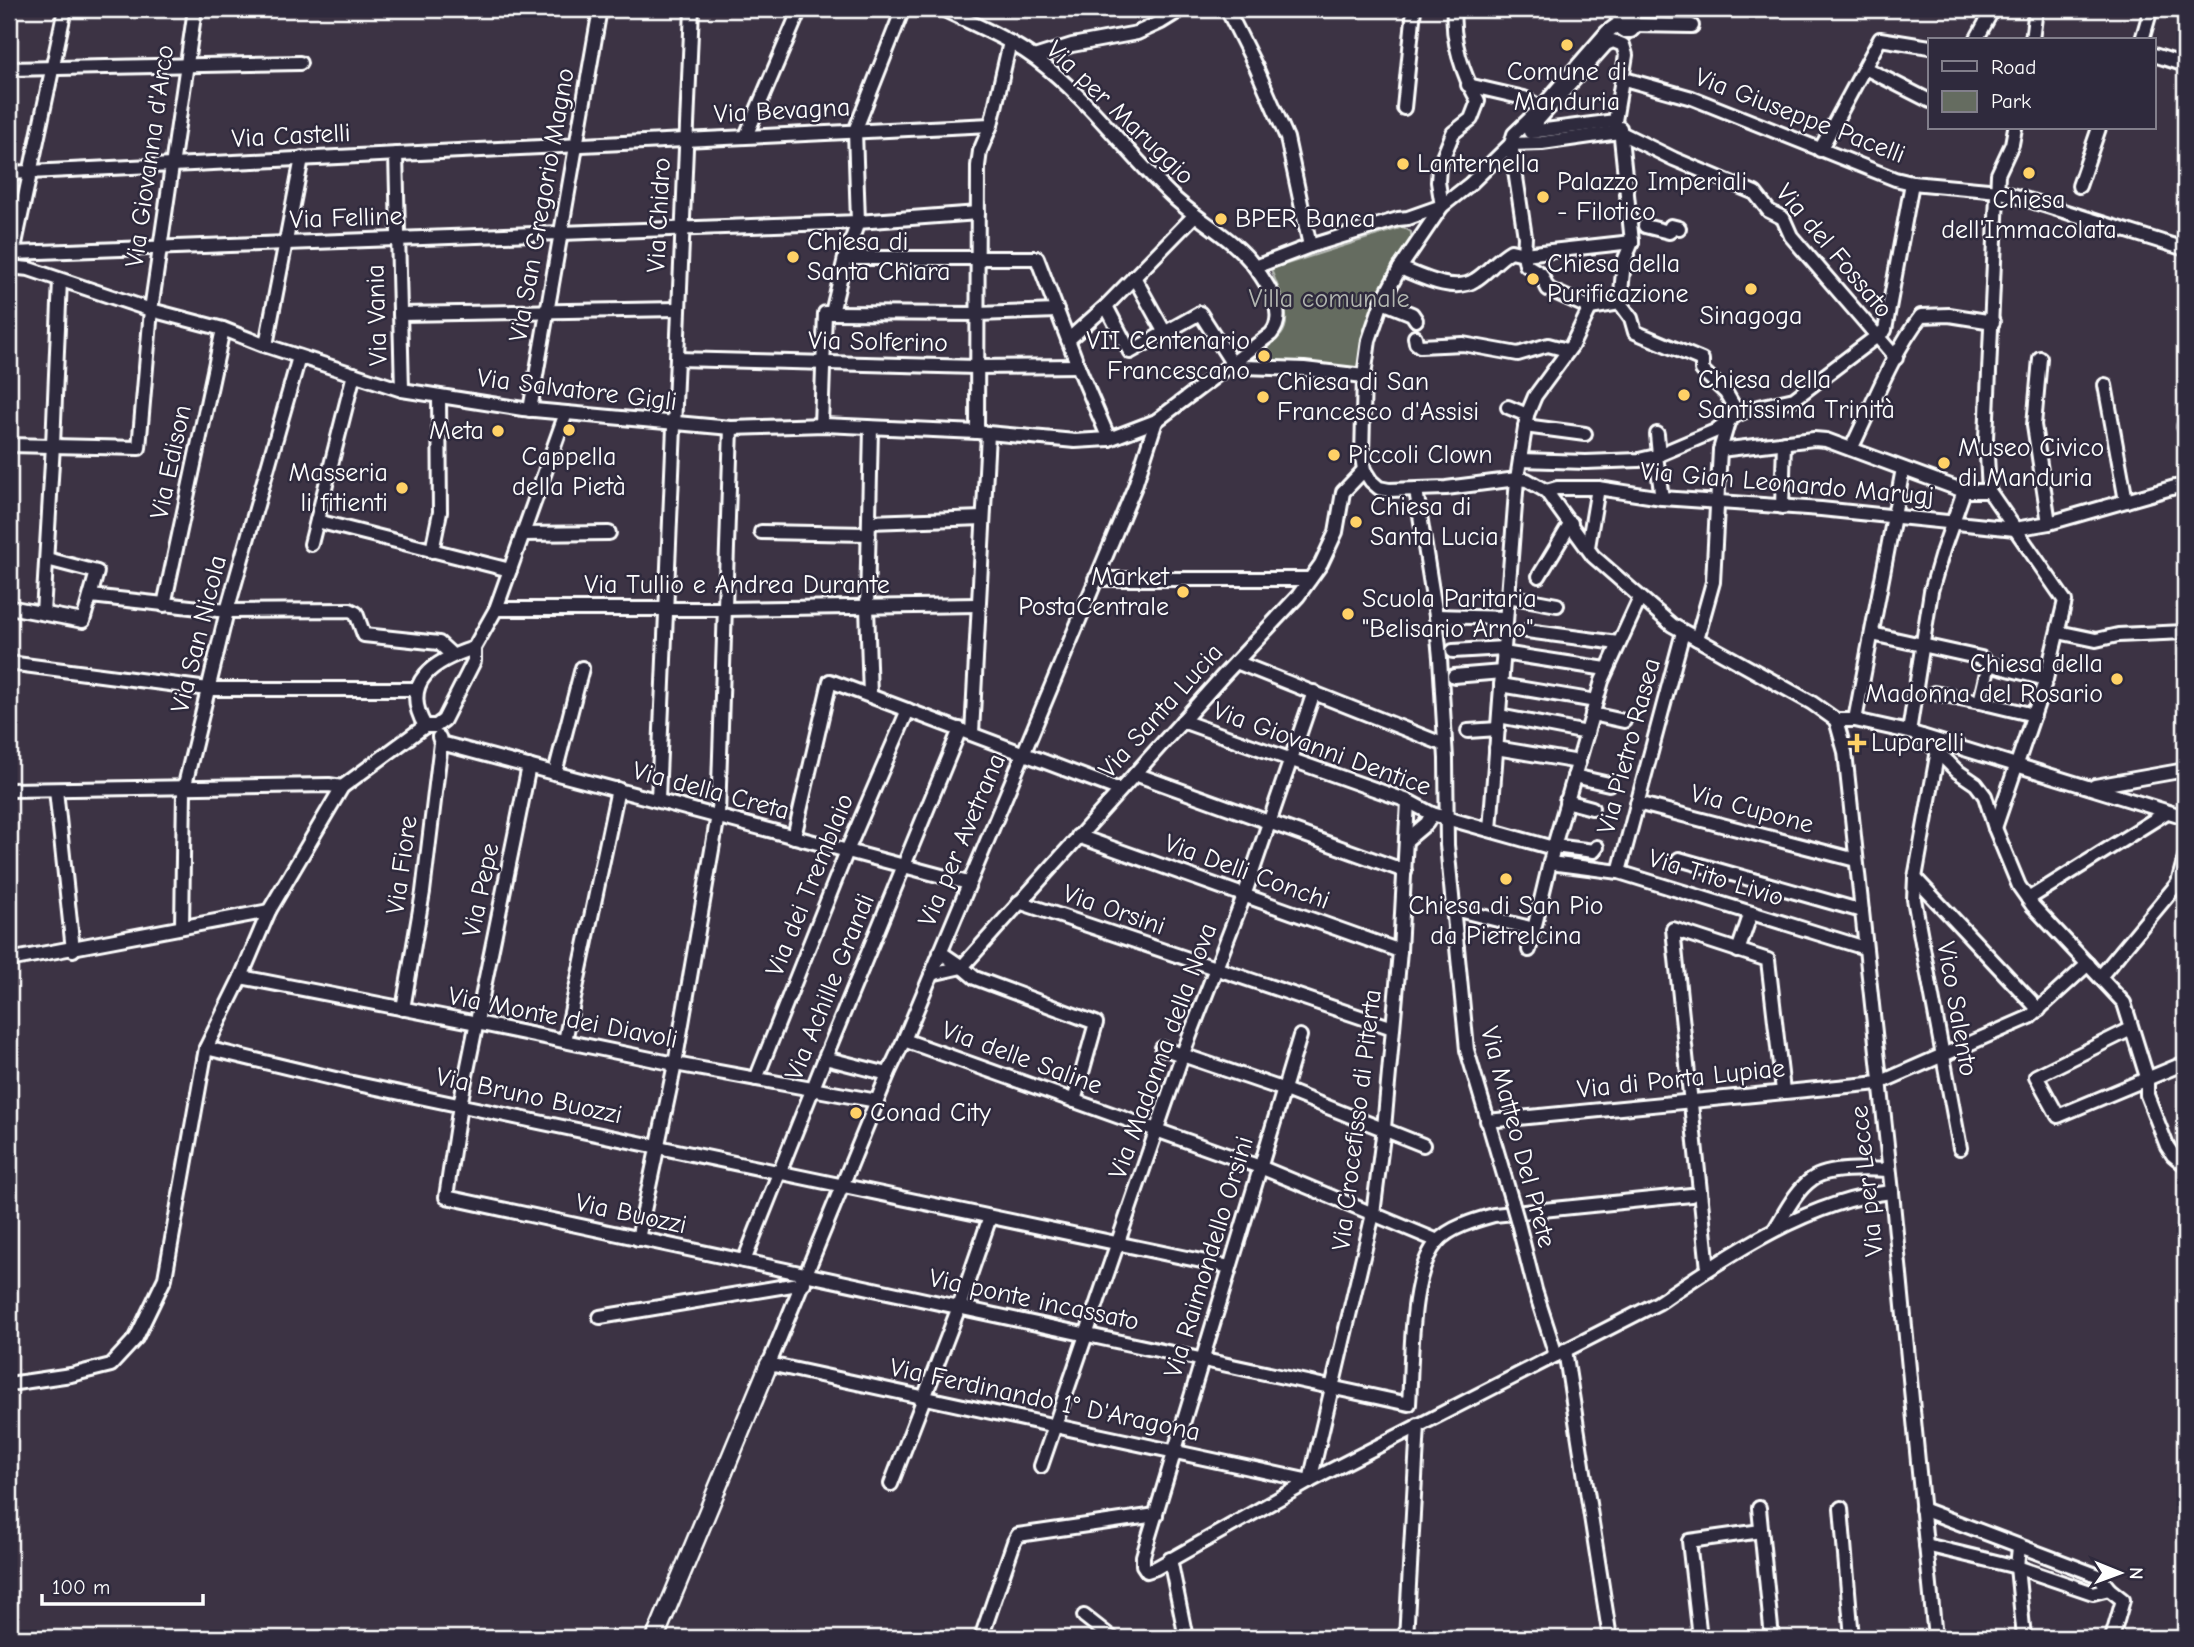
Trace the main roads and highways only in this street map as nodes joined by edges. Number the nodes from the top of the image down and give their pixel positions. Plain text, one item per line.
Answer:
1 (769, 1364) road end
2 (655, 1638) edge

1 - 2 main road

